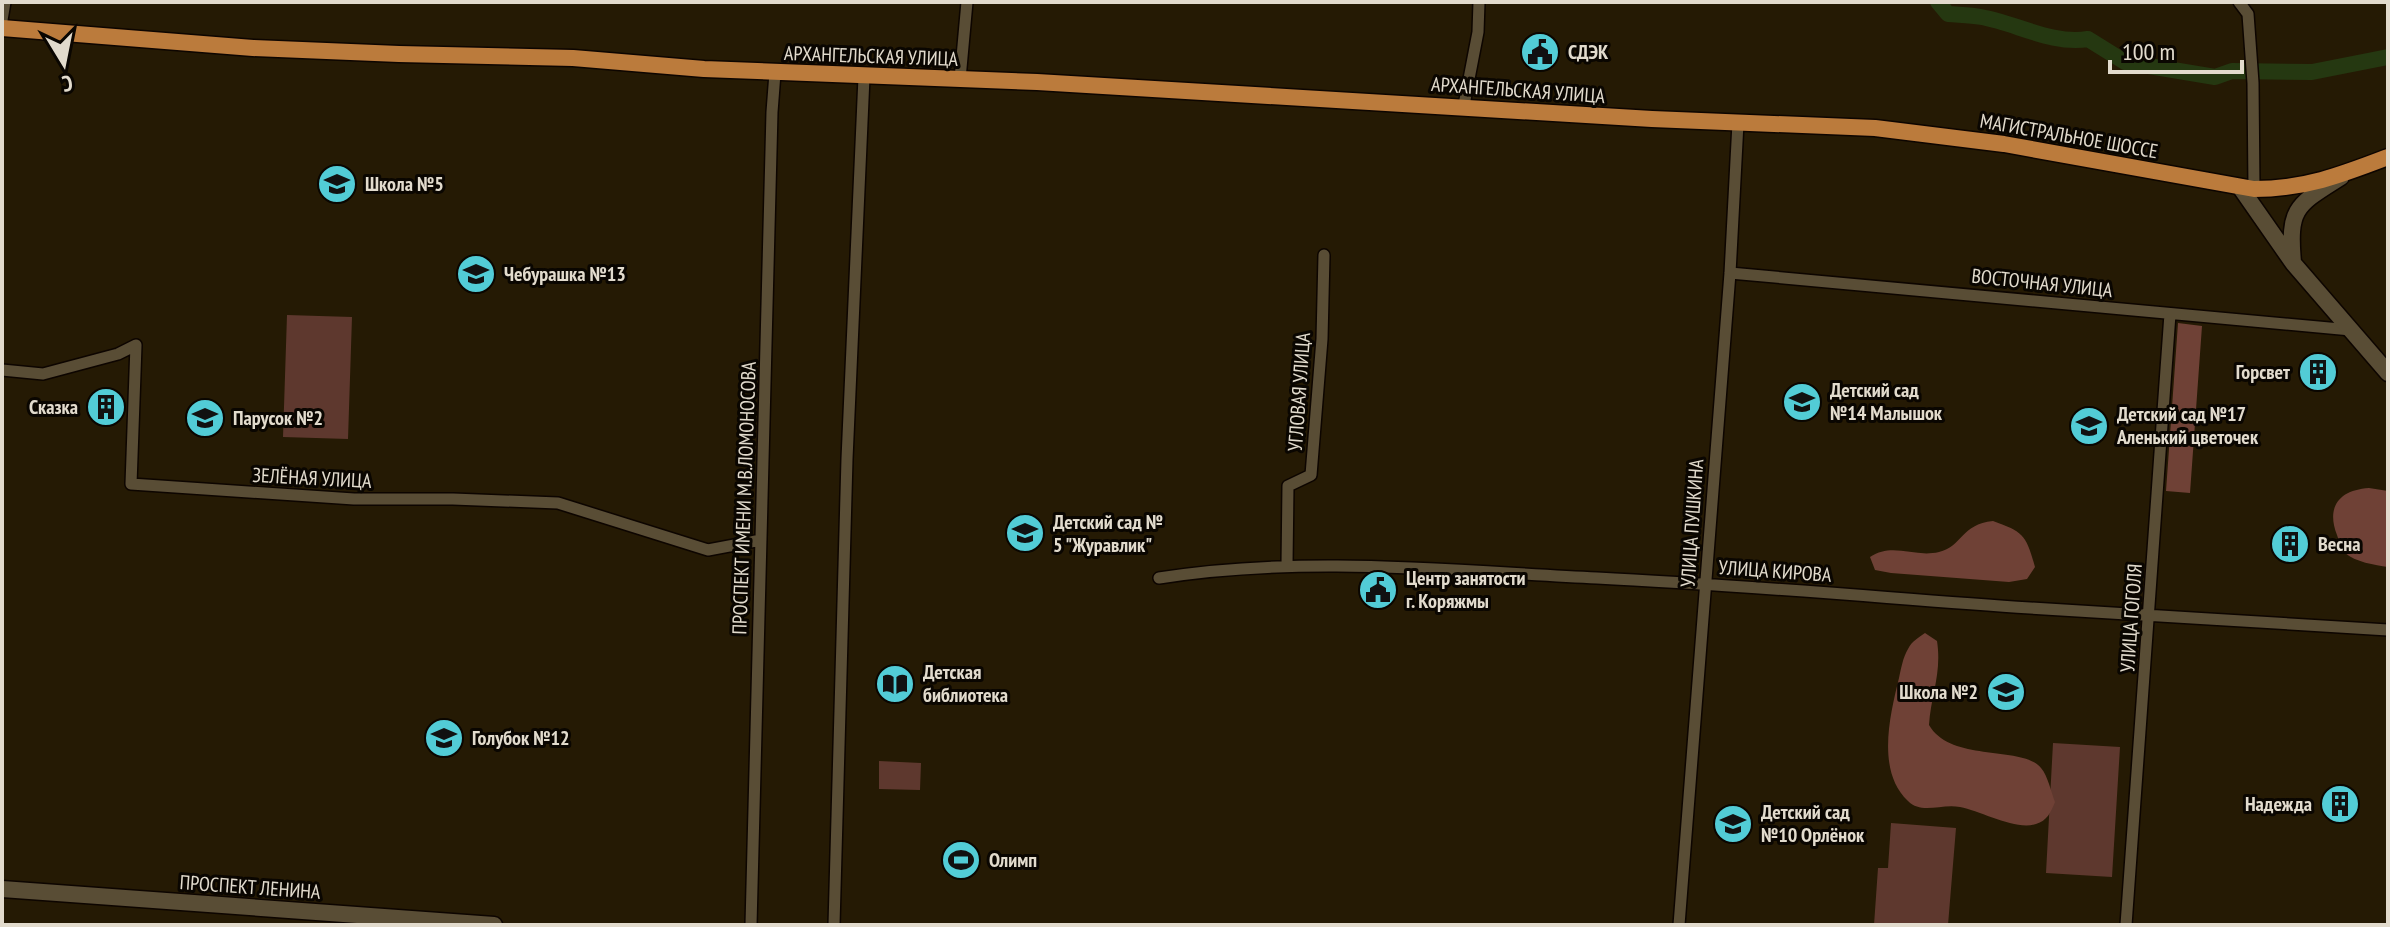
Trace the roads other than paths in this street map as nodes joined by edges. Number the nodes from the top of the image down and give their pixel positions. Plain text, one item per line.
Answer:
1 (5, 2) edge
2 (967, 2) edge
3 (1479, 2) edge
4 (2239, 2) edge
5 (2256, 2) edge
6 (2248, 14) junction
7 (2, 20) edge
8 (2, 28) edge
9 (775, 73) junction
10 (864, 77) junction
11 (960, 79) junction
12 (1464, 105) junction
13 (1738, 123) junction
14 (2388, 157) edge
15 (2351, 171) junction
16 (2247, 188) junction
17 (1324, 255) dead end
18 (2293, 263) junction
19 (1730, 273) junction
20 (2170, 314) junction
21 (2351, 330) junction
22 (2, 370) edge
23 (2388, 373) edge
24 (761, 540) junction
25 (1287, 565) junction
26 (1159, 578) dead end
27 (1706, 584) junction
28 (2150, 613) junction
29 (2388, 630) edge
30 (2, 889) edge
31 (494, 925) edge
32 (751, 925) edge
33 (834, 925) edge
34 (1679, 925) edge
35 (2126, 925) edge

1 - 7 street
2 - 11 street
3 - 12 street
4 - 6 street
5 - 6 street
6 - 16 street
8 - 9 main road, АРХАНГЕЛЬСКАЯ УЛИЦА
9 - 10 main road, АРХАНГЕЛЬСКАЯ УЛИЦА
9 - 24 street, ПРОСПЕКТ ИМЕНИ М.В.ЛОМОНОСОВА
10 - 11 main road, АРХАНГЕЛЬСКАЯ УЛИЦА
10 - 33 street
11 - 12 main road, АРХАНГЕЛЬСКАЯ УЛИЦА
12 - 13 main road, АРХАНГЕЛЬСКАЯ УЛИЦА
13 - 16 main road, МАГИСТРАЛЬНОЕ ШОССЕ
13 - 19 street, УЛИЦА ПУШКИНА
14 - 15 main road, МАГИСТРАЛЬНОЕ ШОССЕ
15 - 16 main road, МАГИСТРАЛЬНОЕ ШОССЕ
15 - 18 street
16 - 18 street
17 - 25 street, УГЛОВАЯ УЛИЦА
18 - 21 street
19 - 20 street, ВОСТОЧНАЯ УЛИЦА
19 - 27 street, УЛИЦА ПУШКИНА
20 - 21 street, ВОСТОЧНАЯ УЛИЦА
20 - 28 street, УЛИЦА ГОГОЛЯ
21 - 23 street
22 - 24 street, ЗЕЛЁНАЯ УЛИЦА
24 - 32 street, ПРОСПЕКТ ИМЕНИ М.В.ЛОМОНОСОВА
25 - 26 street, УЛИЦА КИРОВА
25 - 27 street, УЛИЦА КИРОВА
27 - 28 street, УЛИЦА КИРОВА
27 - 34 street, УЛИЦА ПУШКИНА
28 - 29 street, УЛИЦА КИРОВА
28 - 35 street, УЛИЦА ГОГОЛЯ
30 - 31 street, ПРОСПЕКТ ЛЕНИНА

